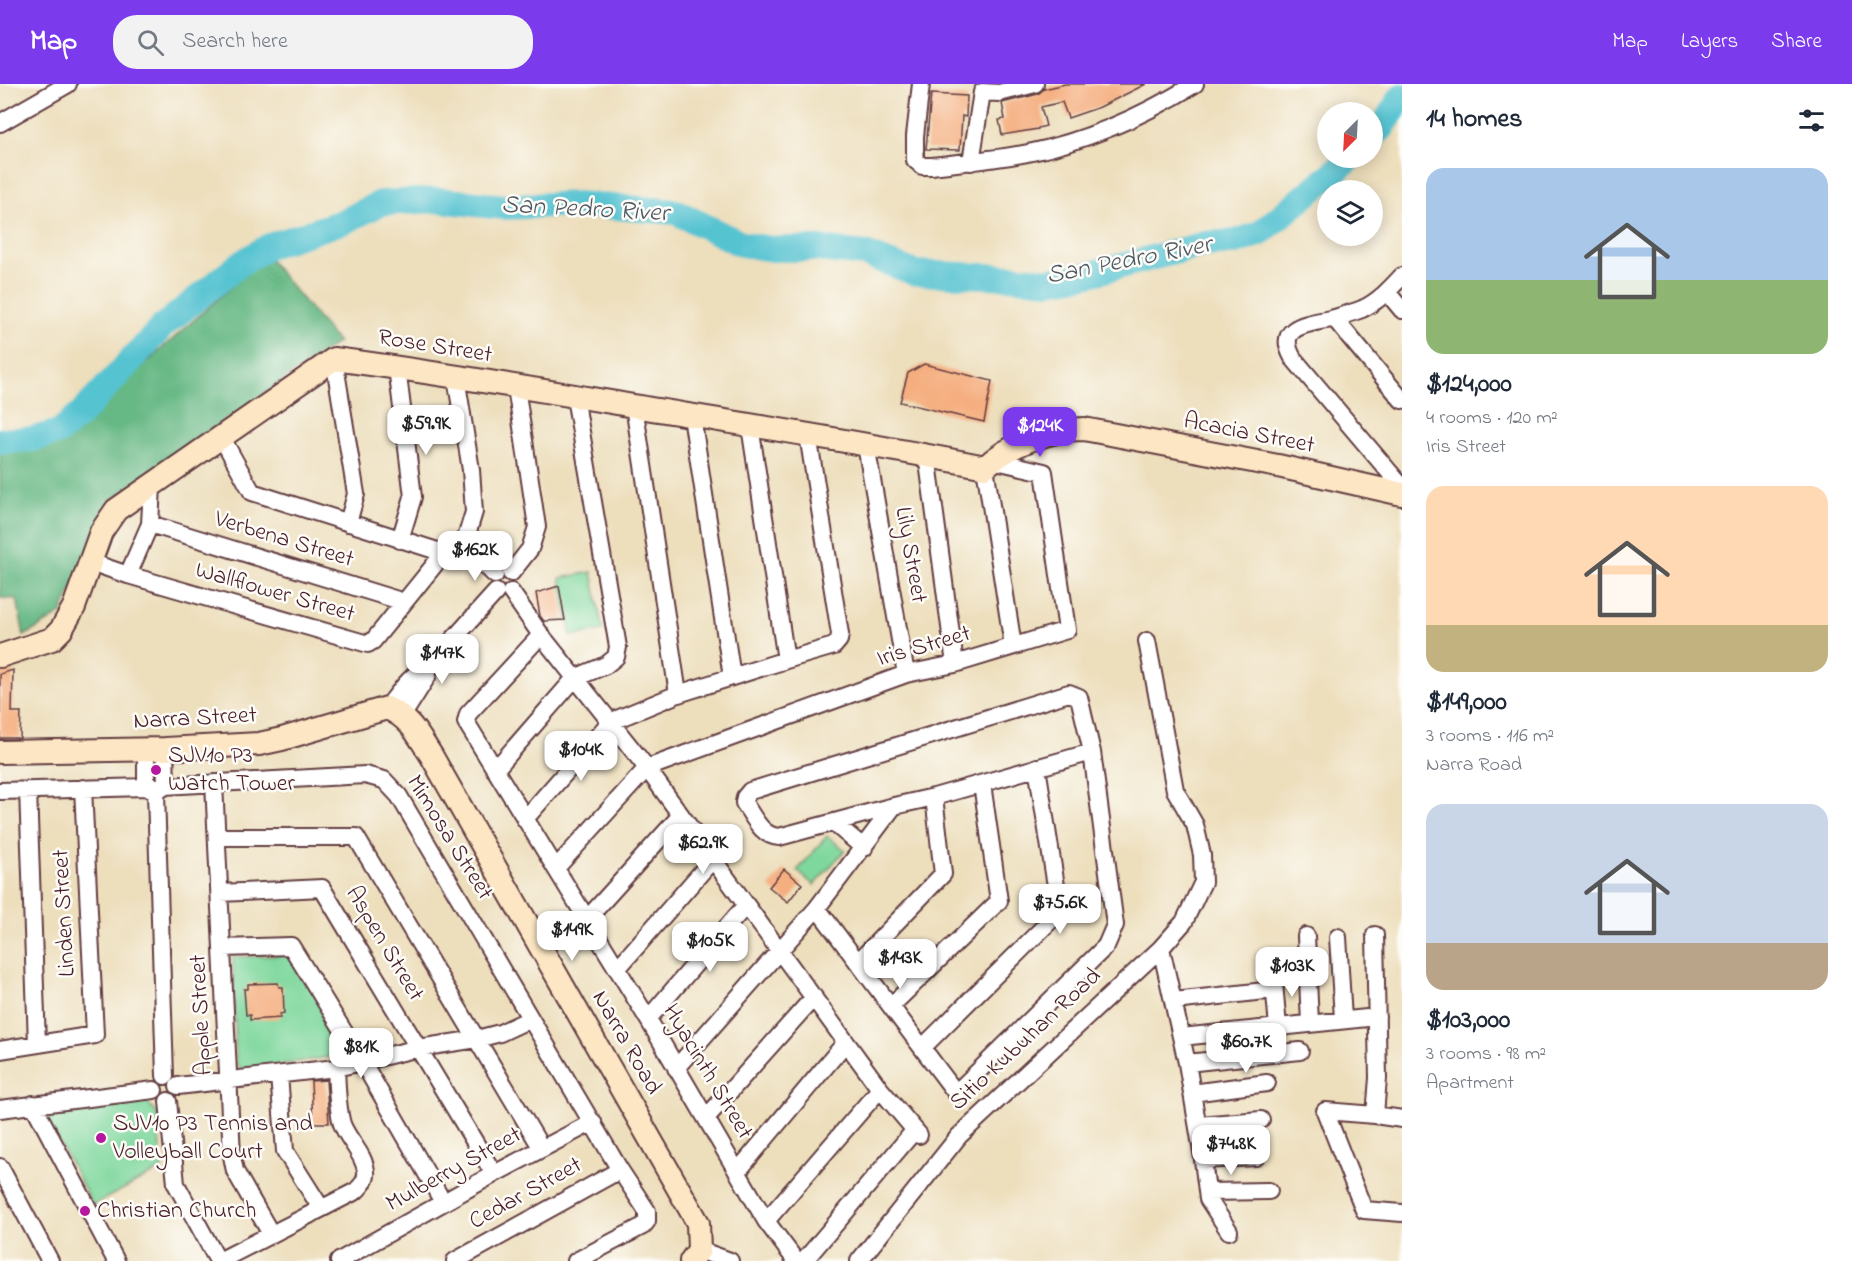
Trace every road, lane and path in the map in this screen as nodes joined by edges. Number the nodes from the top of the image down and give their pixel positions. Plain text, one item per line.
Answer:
1 (68, 84) edge
2 (921, 84) edge
3 (1035, 84) edge
4 (1195, 84) edge
5 (982, 88) edge
6 (0, 123) edge
7 (971, 162) junction
8 (1402, 276) edge
9 (1387, 292) junction
10 (1402, 310) edge
11 (1334, 318) junction
12 (334, 359) junction
13 (397, 367) junction
14 (456, 377) junction
15 (516, 387) junction
16 (575, 397) junction
17 (1402, 400) edge
18 (634, 406) junction
19 (692, 416) junction
20 (750, 426) junction
21 (808, 435) junction
22 (222, 438) junction
23 (866, 445) junction
24 (927, 455) junction
25 (989, 464) junction
26 (152, 486) junction
27 (1402, 487) edge
28 (1402, 494) edge
29 (348, 523) junction
30 (150, 524) junction
31 (400, 540) junction
32 (462, 551) junction
33 (444, 553) junction
34 (90, 562) junction
35 (503, 574) junction
36 (128, 575) junction
37 (503, 592) junction
38 (404, 602) junction
39 (541, 634) junction
40 (1147, 641) dead end
41 (1013, 646) junction
42 (0, 656) edge
43 (786, 660) junction
44 (955, 664) junction
45 (906, 674) junction
46 (732, 677) junction
47 (575, 678) junction
48 (678, 694) junction
49 (395, 712) junction
50 (610, 722) junction
51 (155, 749) junction
52 (0, 752) edge
53 (1092, 752) junction
54 (1037, 767) junction
55 (647, 768) junction
56 (495, 770) junction
57 (214, 783) junction
58 (982, 784) junction
59 (83, 788) junction
60 (156, 788) junction
61 (0, 790) edge
62 (28, 790) junction
63 (934, 797) junction
64 (894, 806) junction
65 (681, 815) junction
66 (525, 819) junction
67 (834, 823) junction
68 (218, 837) junction
69 (864, 848) junction
70 (713, 859) junction
71 (556, 868) junction
72 (220, 893) junction
73 (746, 905) junction
74 (818, 908) junction
75 (587, 919) junction
76 (1375, 935) dead end
77 (1306, 936) dead end
78 (1338, 937) dead end
79 (223, 948) junction
80 (1161, 948) junction
81 (780, 951) junction
82 (858, 962) junction
83 (617, 969) junction
84 (1273, 972) dead end
85 (1274, 990) junction
86 (814, 997) junction
87 (1174, 1001) junction
88 (891, 1006) junction
89 (1377, 1017) junction
90 (530, 1019) junction
91 (648, 1019) junction
92 (1343, 1019) junction
93 (1310, 1023) junction
94 (1278, 1028) junction
95 (1181, 1037) junction
96 (477, 1039) junction
97 (846, 1042) junction
98 (37, 1044) junction
99 (419, 1048) junction
100 (922, 1048) junction
101 (0, 1050) edge
102 (1300, 1051) dead end
103 (362, 1061) junction
104 (1187, 1063) junction
105 (336, 1068) junction
106 (676, 1068) junction
107 (279, 1075) junction
108 (171, 1081) junction
109 (229, 1081) junction
110 (1267, 1083) dead end
111 (880, 1089) junction
112 (154, 1090) junction
113 (1192, 1093) junction
114 (168, 1101) junction
115 (33, 1104) junction
116 (0, 1109) edge
117 (1375, 1115) junction
118 (706, 1118) junction
119 (1402, 1119) edge
120 (1261, 1120) dead end
121 (593, 1122) junction
122 (1198, 1125) junction
123 (542, 1149) junction
124 (1256, 1157) dead end
125 (1203, 1160) junction
126 (0, 1167) edge
127 (620, 1170) junction
128 (738, 1171) junction
129 (494, 1174) junction
130 (1269, 1191) dead end
131 (1207, 1192) junction
132 (443, 1202) junction
133 (321, 1208) junction
134 (1402, 1214) edge
135 (766, 1221) junction
136 (1229, 1231) dead end
137 (271, 1234) junction
138 (695, 1256) edge
139 (50, 1261) edge
140 (116, 1261) edge
141 (219, 1261) edge
142 (339, 1261) edge
143 (454, 1261) edge
144 (576, 1261) edge
145 (730, 1261) edge
146 (796, 1261) edge
147 (804, 1261) edge
148 (859, 1261) edge

1 - 6 street
2 - 7 street
3 - 5 street
4 - 7 street
5 - 7 street
8 - 9 street
9 - 10 street
9 - 11 street
11 - 17 street
11 - 27 street
12 - 13 street, Rose Street
12 - 22 street
12 - 29 street
13 - 14 street, Rose Street
13 - 31 street
14 - 15 street, Rose Street
14 - 32 street
15 - 16 street, Rose Street
15 - 35 street
16 - 18 street, Rose Street
16 - 47 street
18 - 19 street, Rose Street
18 - 48 street
19 - 20 street, Rose Street
19 - 46 street
20 - 21 street, Rose Street
20 - 43 street
21 - 23 street, Rose Street
21 - 43 street
22 - 26 street
22 - 29 street
23 - 24 street, Rose Street
23 - 45 street, Lily Street
24 - 25 street, Rose Street
24 - 44 street
25 - 28 street, Acacia Street
25 - 41 street
25 - 41 street, Iris Street
26 - 30 street
26 - 34 street
29 - 31 street
30 - 36 street
30 - 38 street, Verbena Street
31 - 33 street
32 - 33 street
32 - 35 street
33 - 38 street, Wallflower Street
34 - 36 street, Wallflower Street
34 - 42 street
35 - 37 street
36 - 38 street, Wallflower Street
37 - 39 street
37 - 49 street
39 - 47 street
39 - 56 street, Hyacinth Street
40 - 80 street, Sitio Kubuhan Road
41 - 44 street, Iris Street
43 - 46 street
44 - 45 street, Iris Street
45 - 55 street, Iris Street
46 - 48 street
47 - 50 street
47 - 56 street
48 - 50 street
49 - 51 street, Narra Street
49 - 138 street, Narra Road
50 - 55 street
50 - 66 street
51 - 52 street, Narra Street
51 - 60 street
53 - 54 street
53 - 67 street
53 - 100 street
54 - 58 street
54 - 100 street
55 - 65 street
55 - 71 street
56 - 66 street, Hyacinth Street
57 - 60 street, Mimosa Street
57 - 68 street, Apple Street
57 - 90 street, Mimosa Street
58 - 63 street
58 - 88 street
59 - 60 street, Mimosa Street
59 - 62 street, Mimosa Street
59 - 98 street, Linden Street
60 - 108 street
61 - 62 street, Mimosa Street
62 - 98 street
63 - 64 street
63 - 82 street
64 - 67 street
64 - 69 street
65 - 70 street
65 - 75 street
66 - 71 street, Hyacinth Street
67 - 69 street
68 - 72 street, Apple Street
68 - 96 street
69 - 74 street
70 - 73 street
70 - 83 street
71 - 75 street, Hyacinth Street
72 - 79 street, Apple Street
72 - 99 street, Aspen Street
73 - 81 street
73 - 91 street
74 - 81 street
74 - 82 street
75 - 83 street, Hyacinth Street
76 - 89 street
77 - 93 street
78 - 92 street
79 - 103 street
79 - 109 street, Apple Street
80 - 87 street
80 - 148 street, Sitio Kubuhan Road
81 - 86 street
81 - 106 street
82 - 88 street
83 - 91 street, Hyacinth Street
84 - 85 street
85 - 87 street
85 - 94 street
86 - 97 street
86 - 118 street
87 - 95 street
88 - 100 street
89 - 92 street
89 - 117 street
90 - 96 street
90 - 121 street, Mimosa Street
91 - 106 street, Hyacinth Street
92 - 93 street
93 - 94 street
94 - 95 street
95 - 104 street
96 - 99 street
96 - 123 street
97 - 111 street
97 - 128 street
98 - 101 street
99 - 103 street
99 - 129 street, Aspen Street
102 - 104 street
103 - 105 street
103 - 132 street
104 - 113 street
105 - 107 street
105 - 133 street
106 - 118 street, Hyacinth Street
107 - 109 street
107 - 133 street
108 - 109 street
108 - 112 street
108 - 114 street
109 - 137 street, Apple Street
110 - 113 street
111 - 135 street
111 - 147 street
112 - 114 street
112 - 115 street
113 - 122 street
114 - 141 street
115 - 116 street
115 - 140 street
117 - 119 street
117 - 134 street
118 - 128 street, Hyacinth Street
120 - 122 street
121 - 123 street, Mulberry Street
121 - 127 street, Mimosa Street
122 - 125 street
123 - 129 street, Mulberry Street
124 - 125 street
125 - 131 street
126 - 139 street
127 - 143 street, Cedar Street
127 - 144 street, Mimosa Street
128 - 135 street, Hyacinth Street
129 - 132 street, Mulberry Street
130 - 131 street
131 - 136 street
132 - 142 street, Mulberry Street
133 - 137 street
135 - 146 street, Hyacinth Street
137 - 141 street
138 - 145 street

